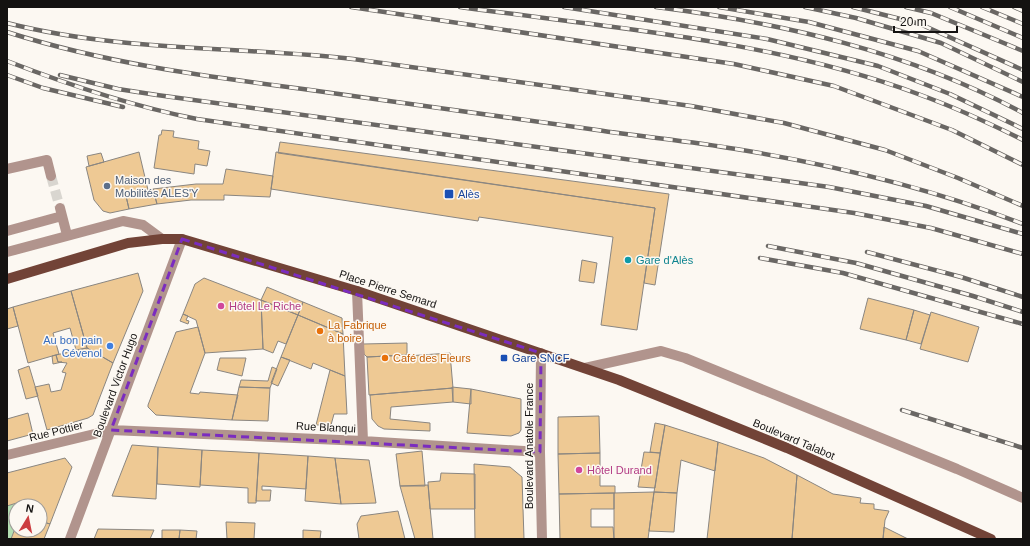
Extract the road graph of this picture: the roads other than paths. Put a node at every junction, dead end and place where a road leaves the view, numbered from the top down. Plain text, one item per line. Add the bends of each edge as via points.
1 (7, 170) edge
2 (51, 176) tunnel mouth
3 (7, 231) edge
4 (67, 235) junction
5 (162, 239) junction
6 (182, 239) junction
7 (7, 252) edge
8 (7, 279) edge
9 (357, 291) junction
10 (541, 353) junction
11 (585, 368) junction
12 (110, 430) junction
13 (363, 441) junction
14 (540, 452) junction
15 (7, 456) edge
16 (1023, 498) edge
17 (70, 539) edge
18 (542, 539) edge
19 (991, 539) edge

1 - 2 street via 47,160
3 - 4 street via 61,212
4 - 5 street via 123,221 143,225
4 - 7 street
5 - 6 main road, Place Pierre Semard
5 - 8 main road, Place Pierre Semard via 128,243
6 - 9 main road, Place Pierre Semard
6 - 12 street, Boulevard Victor Hugo
9 - 10 main road, Place Pierre Semard
9 - 13 street
10 - 11 main road, Place Pierre Semard
10 - 14 street, Boulevard Anatole France
11 - 16 street via 661,350
11 - 19 main road, Boulevard Talabot via 787,448
12 - 13 street, Rue Blanqui
12 - 15 street, Rue Pottier
12 - 17 street, Boulevard Victor Hugo
13 - 14 street, Rue Blanqui
14 - 18 street, Boulevard Anatole France

